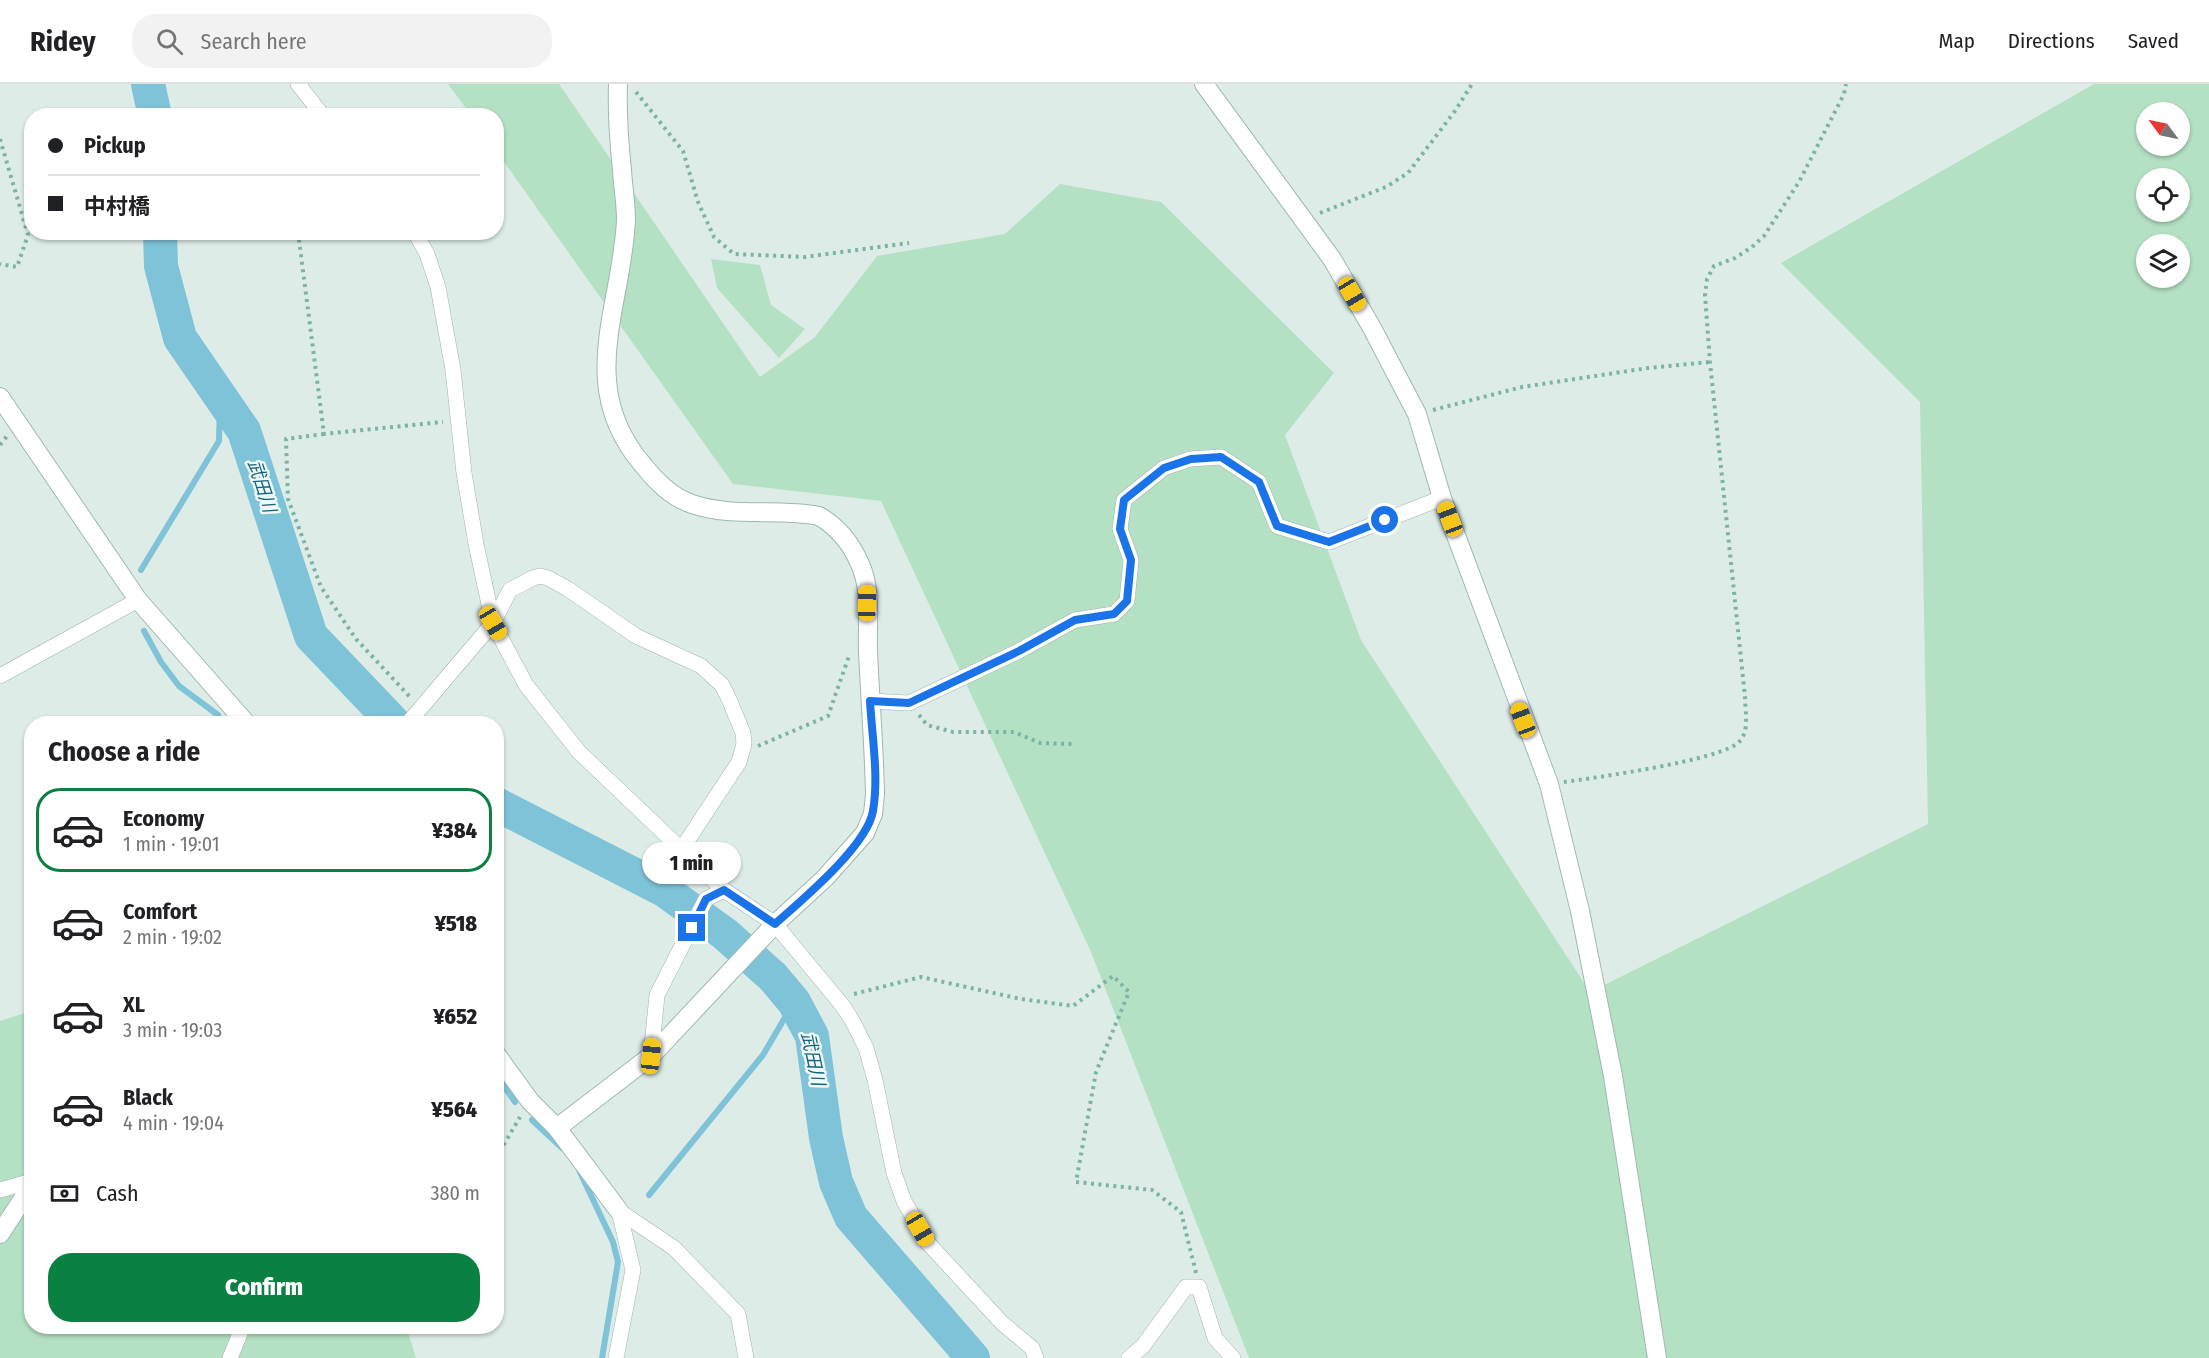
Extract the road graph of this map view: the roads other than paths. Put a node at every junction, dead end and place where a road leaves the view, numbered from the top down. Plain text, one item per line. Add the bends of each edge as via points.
1 (298, 84) edge
2 (618, 84) edge
3 (1204, 84) edge
4 (318, 108) edge
5 (419, 240) edge
6 (0, 397) edge
7 (1442, 498) junction
8 (138, 600) junction
9 (493, 623) junction
10 (0, 676) edge
11 (870, 701) junction
12 (415, 715) edge
13 (240, 716) edge
14 (681, 850) junction
15 (724, 890) junction
16 (769, 930) junction
17 (651, 1056) junction
18 (504, 1065) edge
19 (557, 1128) junction
20 (24, 1185) edge
21 (0, 1190) edge
22 (24, 1196) edge
23 (619, 1211) junction
24 (0, 1234) edge
25 (240, 1334) edge
26 (230, 1358) edge
27 (616, 1358) edge
28 (746, 1358) edge
29 (1036, 1358) edge
30 (1130, 1358) edge
31 (1233, 1358) edge
32 (1657, 1358) edge

1 - 4 street
2 - 11 street via 625,238 606,344 606,382 621,435 656,481 692,504 723,511 819,516 842,533 861,565 867,588
3 - 7 street via 1305,219 1355,298 1417,414
5 - 9 street via 438,287 476,544
6 - 8 street
7 - 11 street via 1329,542 1277,526 1259,482 1221,457 1191,459 1164,468 1124,500 1120,529 1131,560 1127,601 1114,614 1075,620 909,703
7 - 32 street via 1549,784 1580,911 1613,1076
8 - 10 street
8 - 13 street
9 - 12 street
9 - 14 street via 526,685 558,727
9 - 14 street via 510,590 540,576 556,582 636,636 690,660 722,685 743,733 743,749 739,762
11 - 16 street via 875,794 865,833 825,878
14 - 15 street
15 - 16 street
15 - 17 street via 706,899 657,995
16 - 17 street
16 - 29 street via 836,998 852,1020 866,1048 875,1080 894,1173 904,1201 928,1243 1002,1323 1032,1348
17 - 19 street
18 - 19 street via 530,1101
19 - 23 street
20 - 21 street
22 - 24 street
23 - 27 street via 633,1269
23 - 28 street via 674,1248 738,1314
25 - 26 street
30 - 31 street via 1186,1287 1199,1287 1215,1338

